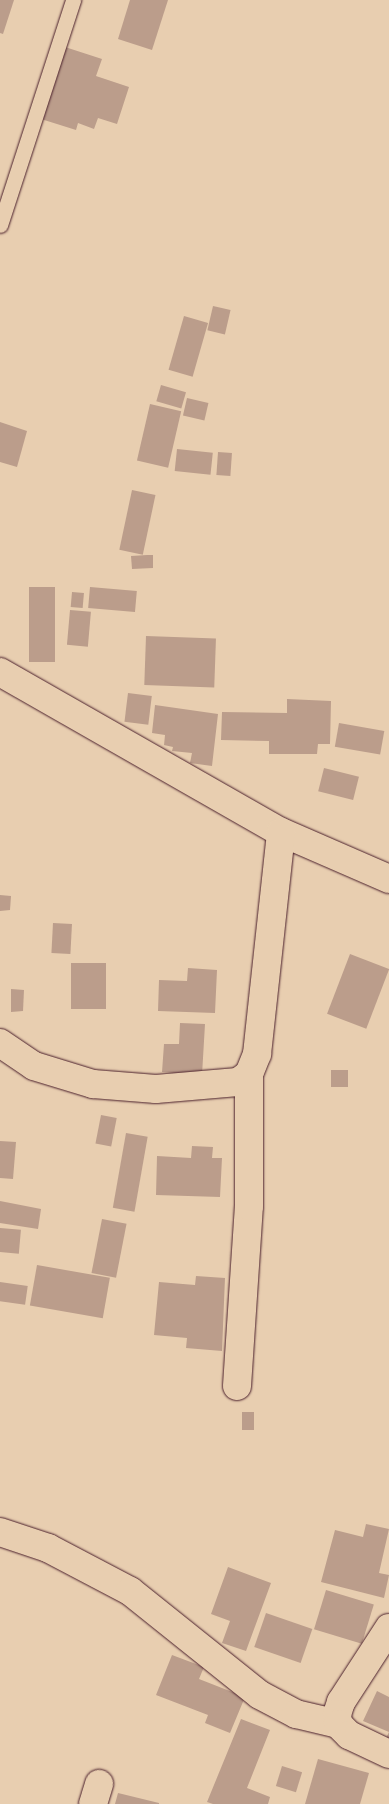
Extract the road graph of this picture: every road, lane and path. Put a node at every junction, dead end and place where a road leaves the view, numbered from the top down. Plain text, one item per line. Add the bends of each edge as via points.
1 (73, 0) edge
2 (0, 225) edge
3 (0, 672) edge
4 (281, 832) junction
5 (389, 879) edge
6 (0, 1044) edge
7 (249, 1074) junction
8 (237, 1386) dead end
9 (0, 1532) edge
10 (389, 1628) edge
11 (338, 1724) junction
12 (389, 1754) edge

1 - 2 lane
3 - 4 street
4 - 5 street
4 - 7 street via 257,1054
6 - 7 street via 34,1066 93,1084 156,1090 211,1087 238,1082
7 - 8 street via 249,1206
9 - 11 street via 48,1548 130,1591 260,1695 296,1714
10 - 11 street via 341,1702
11 - 12 street via 349,1735

